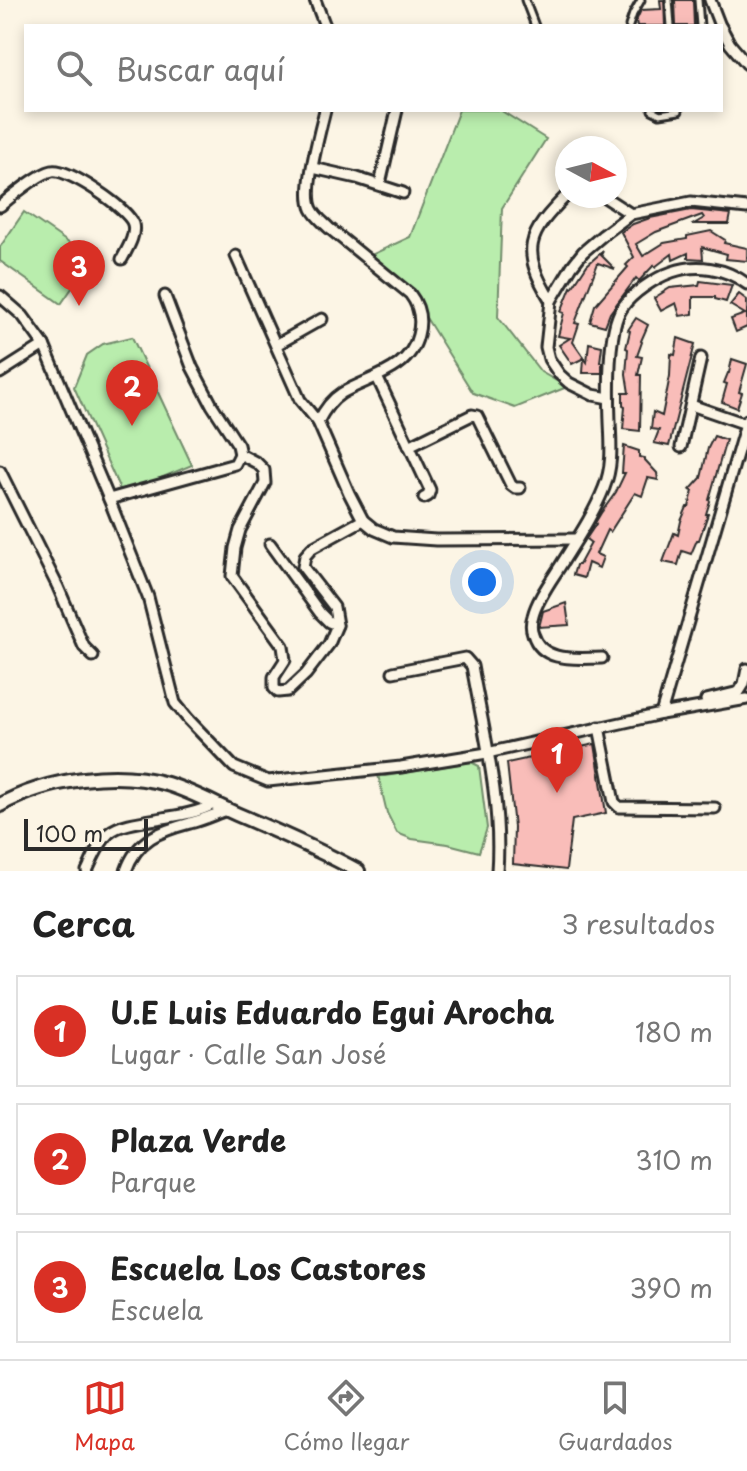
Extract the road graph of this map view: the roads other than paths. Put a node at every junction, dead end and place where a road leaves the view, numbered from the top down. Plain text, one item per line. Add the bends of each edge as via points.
1 (315, 0) edge
2 (525, 0) edge
3 (641, 0) edge
4 (669, 0) edge
5 (698, 0) edge
6 (710, 0) edge
7 (324, 24) edge
8 (534, 24) edge
9 (631, 24) edge
10 (671, 24) edge
11 (700, 24) edge
12 (720, 24) edge
13 (723, 31) edge
14 (747, 64) edge
15 (324, 112) edge
16 (397, 112) edge
17 (313, 168) junction
18 (380, 184) junction
19 (403, 193) dead end
20 (0, 206) edge
21 (555, 207) edge
22 (622, 208) edge
23 (747, 208) edge
24 (631, 214) junction
25 (236, 256) dead end
26 (122, 259) dead end
27 (747, 284) edge
28 (0, 296) edge
29 (165, 296) dead end
30 (551, 301) junction
31 (322, 319) dead end
32 (44, 345) junction
33 (276, 345) junction
34 (701, 358) dead end
35 (0, 373) edge
36 (377, 377) junction
37 (609, 398) junction
38 (691, 405) junction
39 (318, 422) junction
40 (747, 422) edge
41 (409, 446) junction
42 (681, 447) dead end
43 (240, 454) junction
44 (0, 471) edge
45 (520, 488) dead end
46 (424, 498) dead end
47 (109, 499) junction
48 (363, 520) junction
49 (577, 539) junction
50 (270, 544) dead end
51 (337, 625) junction
52 (93, 656) dead end
53 (602, 658) dead end
54 (747, 669) edge
55 (393, 672) dead end
56 (747, 699) edge
57 (661, 714) junction
58 (599, 727) junction
59 (487, 753) junction
60 (213, 804) junction
61 (0, 805) edge
62 (715, 808) dead end
63 (227, 810) junction
64 (87, 871) edge
65 (126, 871) edge
66 (358, 871) edge
67 (497, 871) edge

1 - 7 street
2 - 8 lane
3 - 9 lane
4 - 10 lane
5 - 11 lane
6 - 12 street
13 - 14 street
15 - 17 street
16 - 18 street
17 - 18 street
17 - 36 street via 309,193 317,216 416,303 421,324 417,342 405,360
18 - 19 street
20 - 26 street via 46,173 67,173 130,217 134,232
21 - 30 street via 544,218 531,253
22 - 24 street
23 - 24 street via 691,202
24 - 30 street via 583,252
25 - 33 street
27 - 37 street via 716,270 678,270 630,298 616,323
28 - 32 street
29 - 43 street via 192,367
30 - 37 street via 549,359 569,383
31 - 33 street
32 - 35 street
32 - 47 street
33 - 39 street via 300,400
34 - 38 street
36 - 39 street via 334,399
36 - 41 street
37 - 49 street via 610,473
38 - 40 street
38 - 42 street
39 - 48 street
40 - 57 street
41 - 45 street via 477,416 511,485
41 - 46 street via 430,490
43 - 47 street via 235,464
43 - 51 street via 264,470 265,483 240,530 232,576 283,646 285,660 274,677 278,692 288,691 306,674
44 - 52 street
47 - 59 street via 148,597 175,703 234,767 268,781
48 - 49 street via 393,537
48 - 51 street via 305,556 303,567 334,607
49 - 53 street via 533,613 533,634 551,655
50 - 51 street via 320,613
54 - 57 street via 739,692
55 - 59 street via 465,658 472,666
56 - 57 street
57 - 58 street
58 - 59 street
58 - 62 street via 619,807
59 - 67 street via 497,817
60 - 61 street via 169,785 98,777
60 - 63 street
60 - 64 street via 112,830
63 - 65 street via 166,829 143,843
63 - 66 street

